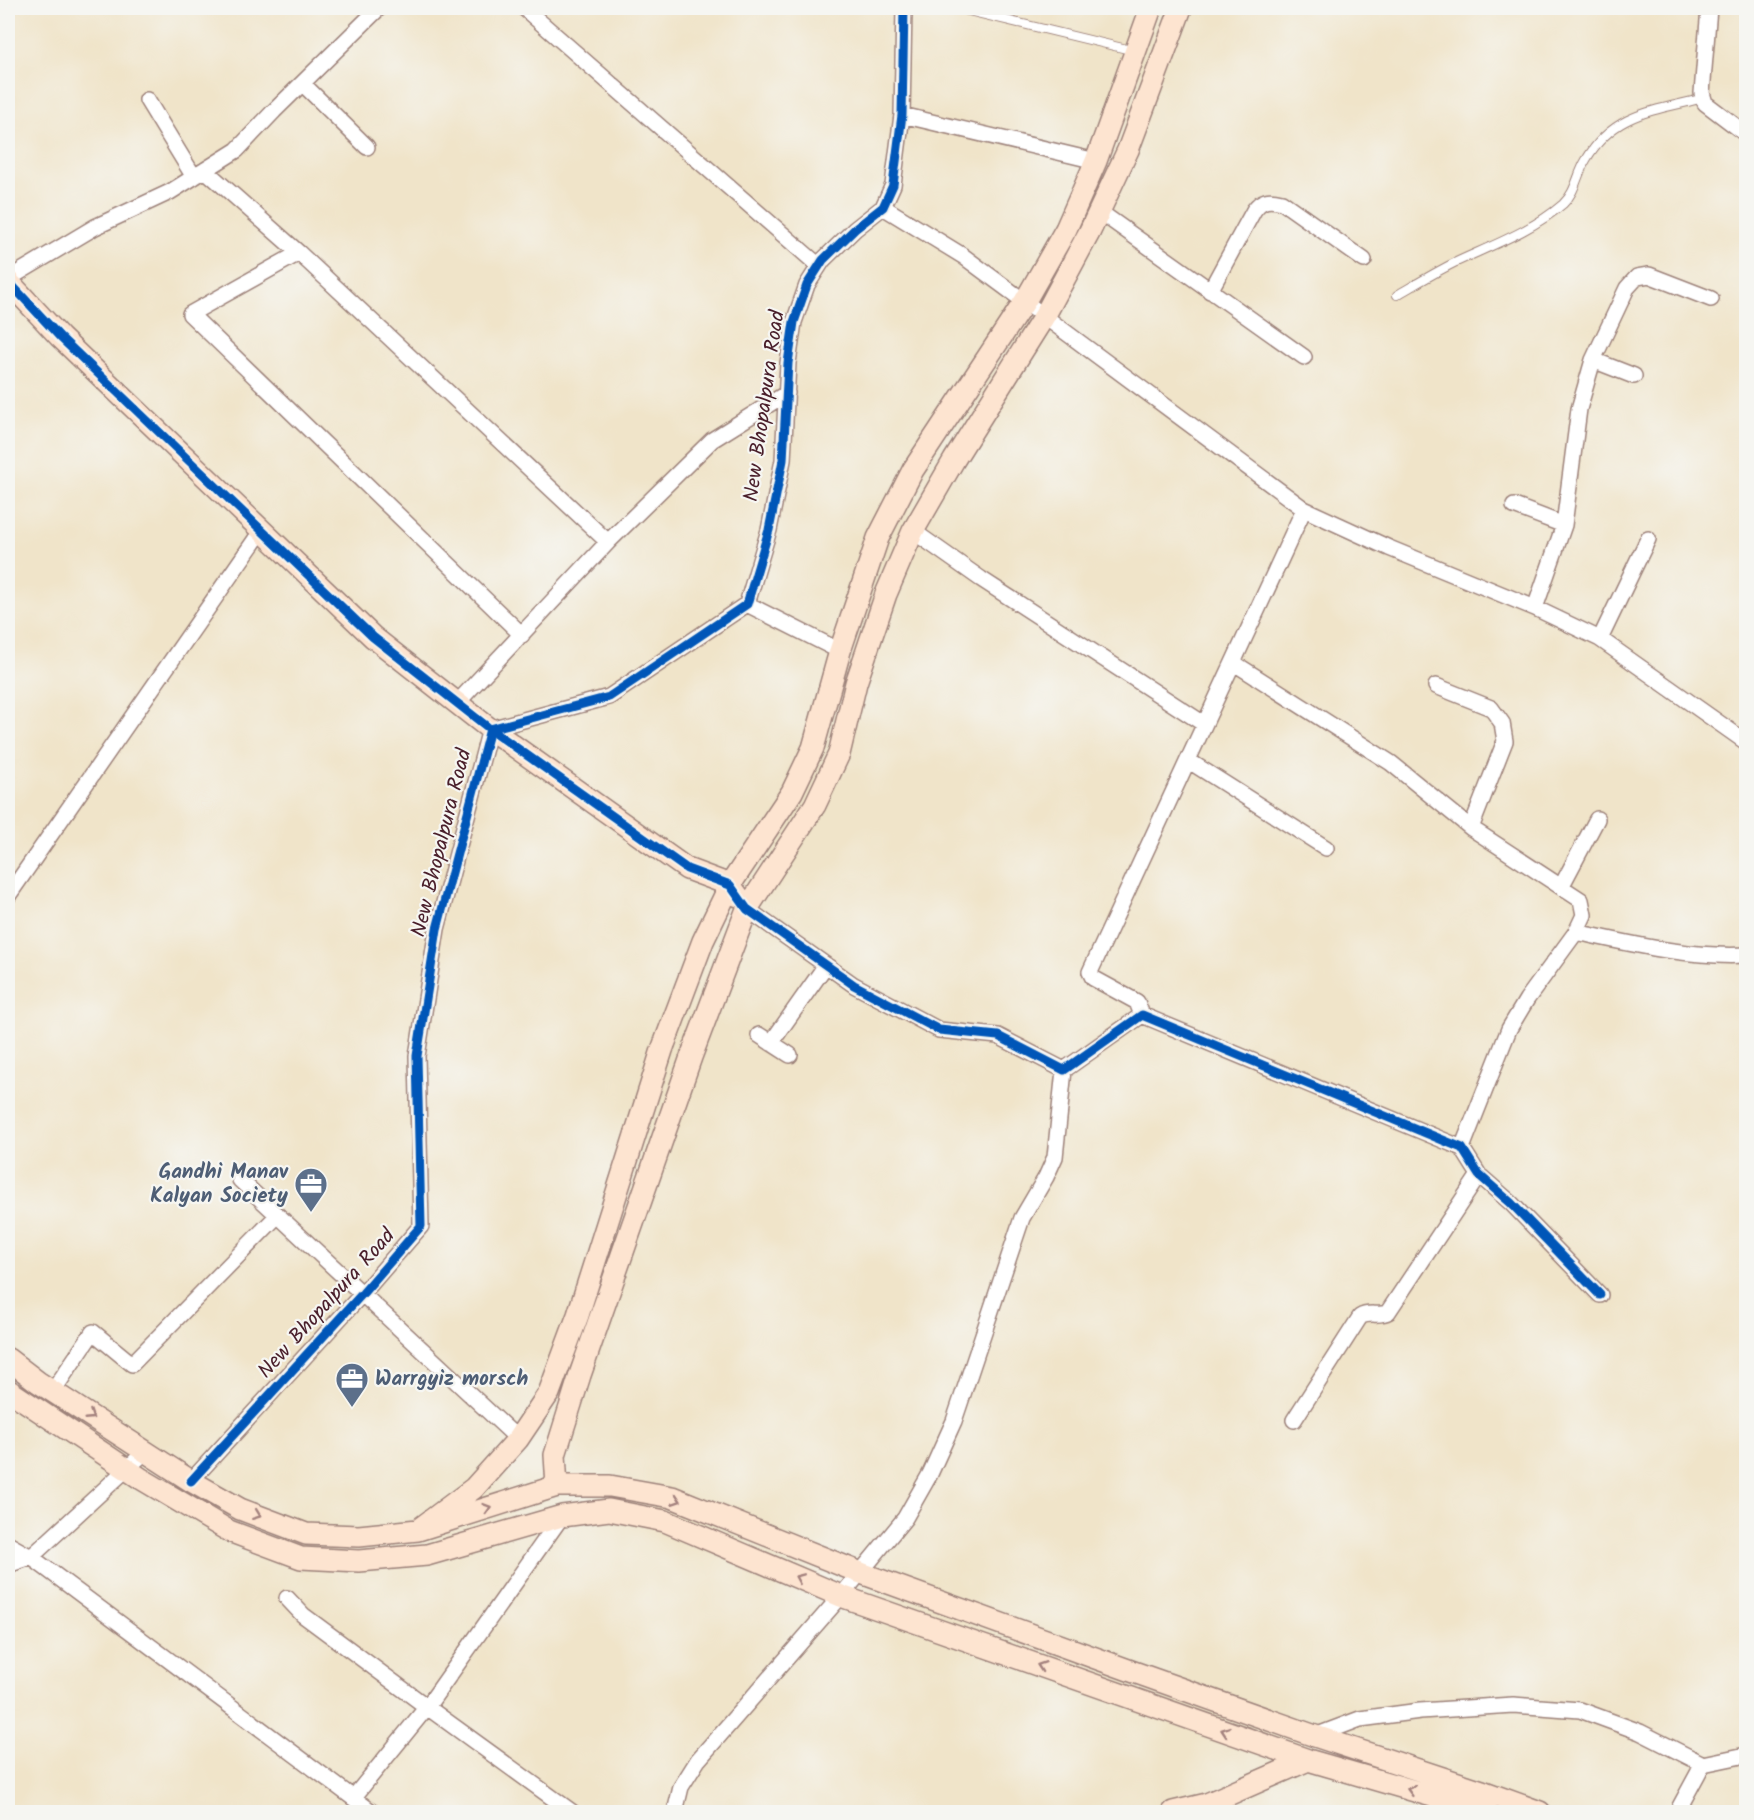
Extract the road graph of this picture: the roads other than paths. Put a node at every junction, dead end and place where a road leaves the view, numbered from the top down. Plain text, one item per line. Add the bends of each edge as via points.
1 (380, 8) edge
2 (524, 8) edge
3 (904, 8) edge
4 (956, 8) edge
5 (1151, 8) edge
6 (1181, 8) edge
7 (1709, 8) edge
8 (1135, 51) junction
9 (303, 84) junction
10 (1704, 98) junction
11 (147, 100) dead end
12 (902, 115) junction
13 (1746, 134) edge
14 (367, 147) dead end
15 (1096, 161) junction
16 (200, 173) junction
17 (883, 207) junction
18 (1100, 212) junction
19 (299, 253) junction
20 (1364, 260) dead end
21 (819, 266) junction
22 (8, 280) edge
23 (1210, 291) junction
24 (1397, 295) dead end
25 (1711, 299) dead end
26 (1025, 301) junction
27 (1045, 315) junction
28 (1304, 357) dead end
29 (1593, 360) junction
30 (1634, 376) dead end
31 (787, 393) junction
32 (1514, 506) dead end
33 (1304, 509) junction
34 (1564, 525) junction
35 (262, 530) junction
36 (913, 531) junction
37 (1647, 539) dead end
38 (608, 542) junction
39 (747, 604) junction
40 (1535, 608) junction
41 (522, 635) junction
42 (1600, 639) junction
43 (840, 651) junction
44 (1234, 663) junction
45 (1436, 686) dead end
46 (457, 703) junction
47 (1204, 724) junction
48 (490, 729) junction
49 (1746, 742) edge
50 (1189, 761) junction
51 (1596, 819) dead end
52 (1472, 828) junction
53 (1326, 848) dead end
54 (730, 885) junction
55 (1561, 887) junction
56 (8, 896) edge
57 (747, 909) junction
58 (1576, 932) junction
59 (1746, 955) edge
60 (826, 965) junction
61 (1142, 1015) junction
62 (790, 1055) dead end
63 (1064, 1070) junction
64 (1462, 1148) junction
65 (1479, 1175) junction
66 (240, 1180) dead end
67 (277, 1216) junction
68 (363, 1293) junction
69 (1600, 1295) dead end
70 (8, 1359) edge
71 (8, 1390) edge
72 (52, 1391) junction
73 (1294, 1420) dead end
74 (518, 1439) junction
75 (145, 1452) junction
76 (126, 1469) junction
77 (191, 1480) junction
78 (557, 1486) junction
79 (562, 1516) junction
80 (418, 1530) junction
81 (8, 1544) edge
82 (31, 1557) junction
83 (8, 1565) edge
84 (861, 1573) junction
85 (841, 1596) junction
86 (287, 1598) dead end
87 (427, 1707) junction
88 (1316, 1736) junction
89 (1746, 1755) edge
90 (1308, 1760) junction
91 (1703, 1764) junction
92 (352, 1798) junction
93 (372, 1812) edge
94 (572, 1812) edge
95 (675, 1812) edge
96 (1173, 1812) edge
97 (1487, 1812) edge
98 (1540, 1812) edge
99 (1677, 1812) edge

1 - 9 street
2 - 21 street
3 - 12 street
4 - 8 lane
5 - 8 street
6 - 18 street via 1128,150
7 - 10 street
8 - 15 street
9 - 14 street
9 - 16 street via 237,150
10 - 13 street via 1705,103
10 - 24 lane via 1629,118 1593,148 1564,203 1531,226
11 - 16 street
12 - 15 street
12 - 17 street via 893,185
15 - 26 street via 1066,229
16 - 19 street
16 - 22 street via 170,192 95,227
17 - 21 street, New Bhopalpura Road
17 - 26 street via 963,256
18 - 23 street
18 - 27 street
19 - 38 street
19 - 41 street via 190,314
20 - 23 street via 1282,201 1260,202
21 - 31 street, New Bhopalpura Road via 807,285 794,322
22 - 35 street via 60,337
23 - 28 street
25 - 29 street via 1649,275 1637,278 1627,288
26 - 27 street
26 - 43 street via 914,470 879,538
27 - 33 street
27 - 36 street
29 - 30 street
29 - 34 street via 1579,409
31 - 38 street via 712,440
31 - 39 street, New Bhopalpura Road via 783,460 769,530
32 - 34 street
33 - 40 street
33 - 44 street
34 - 40 street
35 - 46 street via 373,637
35 - 56 street
36 - 47 street
36 - 57 street via 886,594 856,683 840,754 814,805
37 - 42 street
38 - 41 street
39 - 43 street
39 - 48 street, New Bhopalpura Road via 609,697
40 - 42 street
41 - 46 street
42 - 49 street
43 - 54 street via 813,748 792,792
44 - 47 street
44 - 52 street via 1391,763
45 - 52 street via 1491,708 1502,723 1505,741
46 - 48 street
47 - 50 street
48 - 54 street via 687,869
48 - 68 street, New Bhopalpura Road via 437,930 417,1056 421,1226
50 - 53 street
50 - 61 street via 1090,972 1137,1002
51 - 55 street
52 - 55 street
54 - 57 street
54 - 74 street via 703,941 662,1050 578,1315 549,1393
55 - 58 street via 1581,900 1584,915
57 - 60 street
57 - 78 street via 580,1375 555,1455
58 - 59 street via 1696,955
58 - 64 street via 1509,1029
60 - 62 street via 765,1039
60 - 63 street via 854,985 939,1030 998,1036
61 - 63 street
61 - 64 street
63 - 84 street via 1055,1157 1022,1218 954,1421 905,1518
64 - 65 street
65 - 69 street
65 - 73 street via 1388,1312 1360,1317
66 - 67 street
67 - 68 street
67 - 72 street via 132,1364 93,1332
68 - 74 street
68 - 77 street, New Bhopalpura Road
70 - 72 street
71 - 76 street
72 -> 75 street
74 - 80 street via 474,1488
75 - 76 street
75 - 77 street
76 - 79 street via 229,1531 301,1558 360,1561 428,1555
76 - 82 street
77 -> 80 street via 240,1509 306,1534 359,1536
80 -> 78 street
78 -> 84 street via 610,1486 672,1497
85 -> 79 street via 665,1521 609,1510
79 - 87 street
81 - 82 street
82 - 83 street
82 - 92 street
84 - 85 street
84 - 88 street
90 -> 85 street
85 - 95 street via 698,1760 681,1787
86 - 87 street via 303,1615
87 - 92 street
87 - 94 street
88 - 91 street via 1360,1719 1513,1704 1580,1710 1640,1732
88 - 98 street
89 - 91 street
90 - 96 street via 1207,1804
97 -> 90 street
91 - 99 street
92 - 93 street

